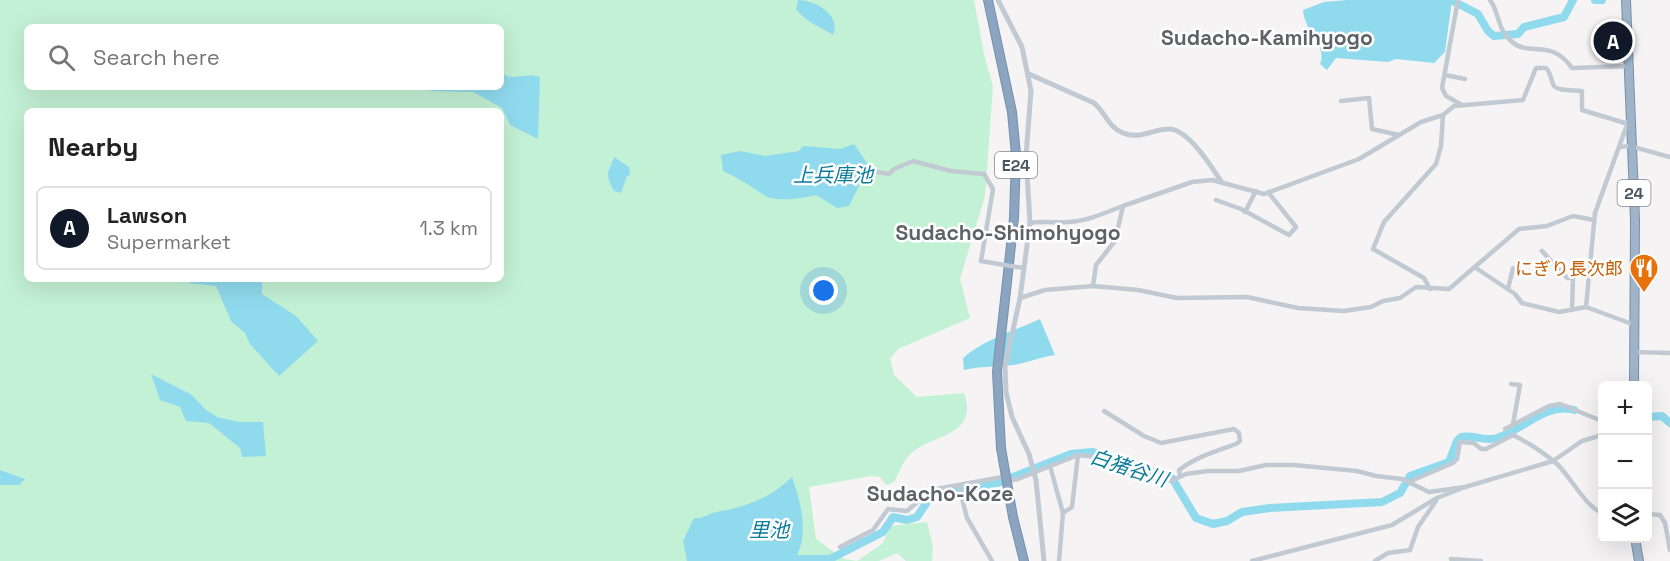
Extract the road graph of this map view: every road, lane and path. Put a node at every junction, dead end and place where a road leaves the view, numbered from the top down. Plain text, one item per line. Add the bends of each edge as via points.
1 (988, 0) edge
2 (998, 0) edge
3 (1458, 0) edge
4 (1492, 0) edge
5 (1626, 0) edge
6 (1630, 66) junction
7 (1029, 74) junction
8 (1445, 75) junction
9 (1465, 79) dead end
10 (1341, 101) dead end
11 (1462, 105) junction
12 (1443, 114) junction
13 (1630, 122) junction
14 (1399, 135) junction
15 (1620, 147) junction
16 (1633, 147) junction
17 (1670, 157) edge
18 (871, 171) dead end
19 (1221, 181) junction
20 (1256, 191) junction
21 (1268, 192) junction
22 (1216, 200) dead end
23 (1123, 206) junction
24 (1245, 212) junction
25 (1594, 220) junction
26 (1030, 223) junction
27 (1542, 251) dead end
28 (1023, 268) junction
29 (1476, 268) junction
30 (1513, 268) dead end
31 (1094, 286) junction
32 (1430, 289) junction
33 (1508, 289) junction
34 (1020, 298) junction
35 (1586, 307) junction
36 (1572, 310) junction
37 (1635, 325) junction
38 (1635, 352) junction
39 (1670, 353) edge
40 (1634, 381) edge
41 (1511, 384) dead end
42 (1104, 411) dead end
43 (1598, 418) edge
44 (1513, 424) junction
45 (1509, 433) junction
46 (1598, 436) edge
47 (1078, 455) junction
48 (1553, 461) junction
49 (1050, 466) junction
50 (1176, 478) junction
51 (1408, 480) junction
52 (959, 486) junction
53 (1465, 487) junction
54 (1437, 498) junction
55 (1598, 509) edge
56 (1063, 513) junction
57 (1652, 514) edge
58 (1636, 543) edge
59 (840, 547) dead end
60 (1670, 550) edge
61 (1451, 559) dead end
62 (992, 561) edge
63 (1024, 561) edge
64 (1044, 561) edge
65 (1059, 561) edge
66 (1252, 561) edge
67 (1375, 561) edge
68 (1481, 561) edge
69 (1639, 561) edge

1 - 63 highway, E24, bridge via 1010,102 1016,155 1014,218 997,372 1001,448
2 - 7 street via 1022,48
3 - 8 street
4 - 6 street via 1497,23 1518,46 1563,55 1572,68
5 - 6 highway, 24
6 - 13 highway, 24
7 - 19 street via 1095,103 1122,133 1145,136 1168,129 1180,132
7 - 26 street via 1031,105 1026,156
8 - 9 street
8 - 11 street via 1442,88 1446,96
10 - 14 street via 1369,98 1372,129
11 - 12 street
11 - 13 street via 1523,100 1536,68 1546,68 1557,89 1582,91 1582,110
12 - 14 street
12 - 32 street via 1436,164 1384,222 1372,249 1424,278
13 - 15 street
13 - 16 highway, 24
14 - 21 street via 1359,159
15 - 16 street
15 - 25 street
16 - 17 street
16 - 37 highway, 24
18 - 28 street, bridge via 889,174 913,161 984,174 993,189 981,261
19 - 20 street
19 - 23 street via 1192,182
20 - 21 street
20 - 24 street
21 - 24 street via 1296,227 1289,234
22 - 24 street
23 - 26 street via 1068,222
23 - 31 street via 1115,241 1096,265
25 - 29 street via 1573,216 1547,226 1519,229
25 - 35 street
26 - 28 street
27 - 36 street via 1567,278 1573,279
28 - 34 street
29 - 32 street via 1449,289
29 - 33 street
30 - 33 street
31 - 32 street via 1177,298 1247,297 1298,308 1344,311 1371,308 1400,298 1416,287
31 - 34 street via 1045,290
33 - 36 street via 1522,303 1544,311
34 - 64 street, bridge via 1007,347 1005,376 1012,417 1036,480
35 - 36 street
35 - 37 street
37 - 38 highway, 24
38 - 39 street
38 - 40 highway, 24
41 - 44 street via 1520,386
42 - 50 street via 1161,442 1234,429 1239,433 1240,441 1236,444 1185,465
43 - 44 street via 1560,404
44 - 45 street via 1505,429
45 - 48 street
45 - 51 street via 1486,449 1460,442 1453,463
46 - 48 street via 1582,441
47 - 49 street
47 - 50 street via 1097,457 1122,472
47 - 56 street via 1072,507
48 - 53 street
48 - 55 street
49 - 52 street via 1011,479
49 - 56 street
50 - 51 street via 1208,471 1294,465
51 - 53 street via 1429,492
52 - 59 street via 931,490 907,511 888,509 873,530
52 - 62 street via 967,519
53 - 54 street
54 - 66 street via 1392,525
54 - 67 street via 1418,527 1410,550 1388,553
56 - 65 street
57 - 60 street via 1664,519
58 - 69 highway
61 - 68 street

